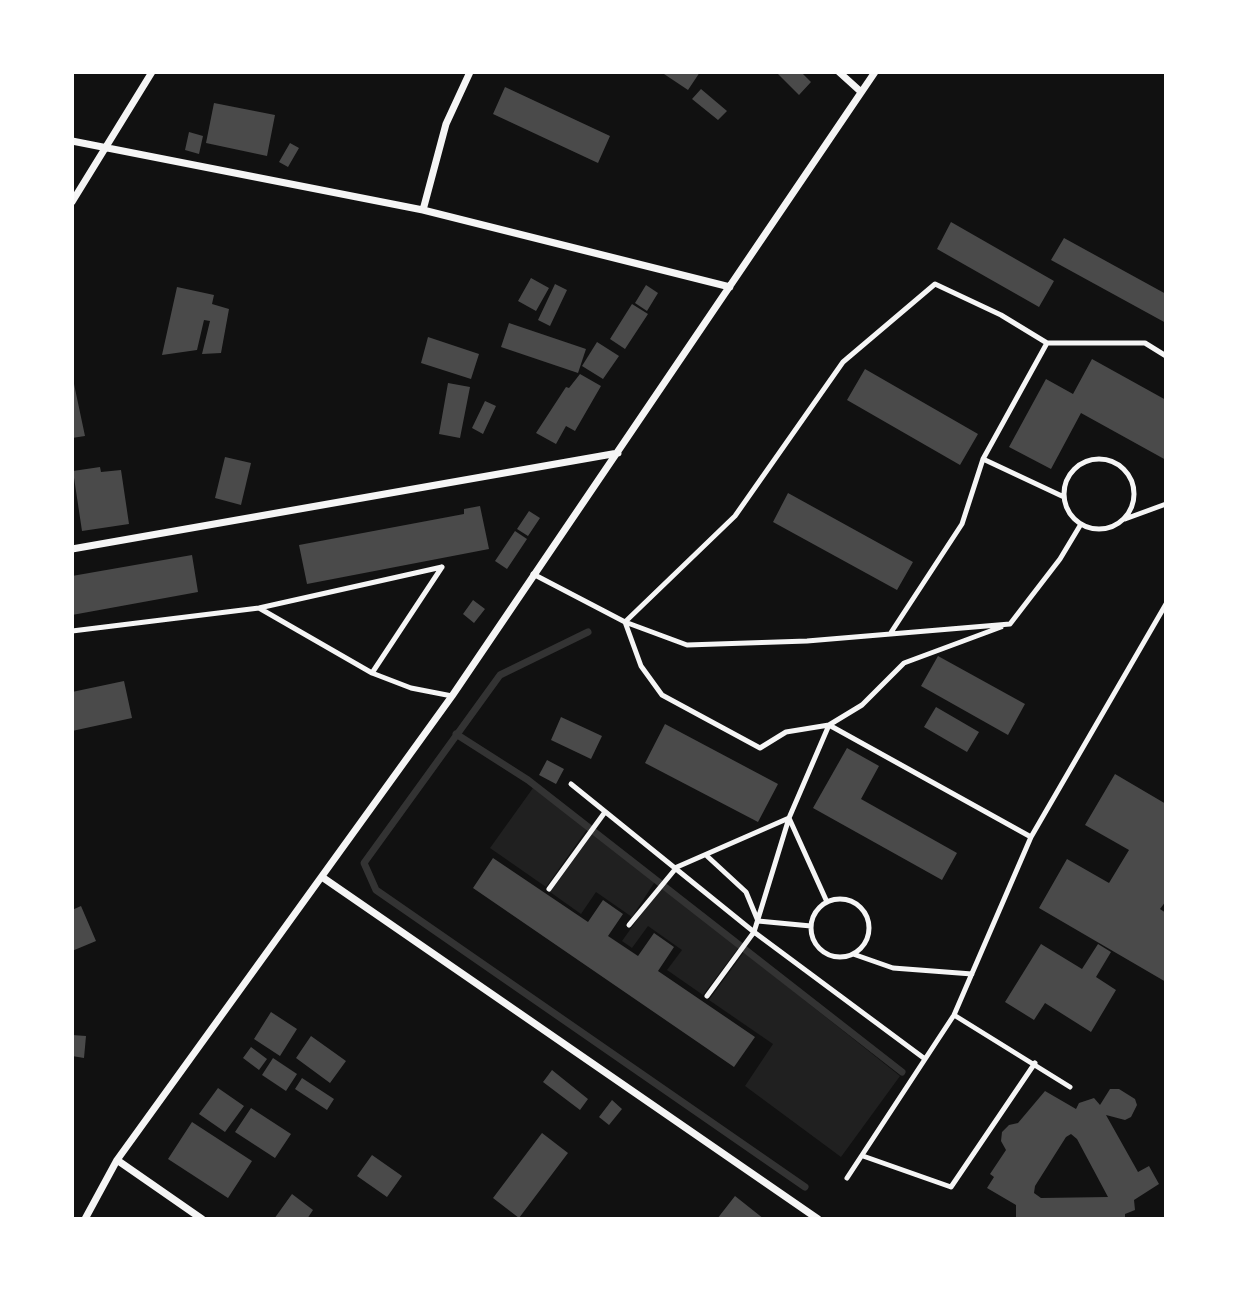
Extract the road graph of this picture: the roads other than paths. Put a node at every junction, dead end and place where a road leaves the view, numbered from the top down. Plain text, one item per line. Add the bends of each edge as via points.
1 (152, 72) edge
2 (470, 72) edge
3 (839, 72) edge
4 (875, 72) edge
5 (860, 91) junction
6 (72, 141) edge
7 (105, 149) junction
8 (72, 202) edge
9 (423, 210) junction
10 (730, 287) junction
11 (1047, 343) junction
12 (1166, 356) edge
13 (618, 453) junction
14 (983, 460) junction
15 (1063, 497) junction
16 (1166, 504) edge
17 (1122, 520) junction
18 (1081, 524) junction
19 (72, 549) edge
20 (533, 574) junction
21 (1166, 604) edge
22 (259, 608) junction
23 (625, 622) junction
24 (1010, 624) junction
25 (72, 631) edge
26 (890, 635) junction
27 (372, 673) junction
28 (452, 696) junction
29 (829, 725) junction
30 (571, 784) dead end
31 (605, 812) junction
32 (789, 818) junction
33 (1031, 837) junction
34 (707, 856) junction
35 (677, 867) junction
36 (323, 877) junction
37 (549, 889) dead end
38 (827, 902) junction
39 (758, 921) junction
40 (629, 925) dead end
41 (811, 926) junction
42 (754, 932) junction
43 (853, 954) junction
44 (972, 974) junction
45 (707, 996) dead end
46 (954, 1015) junction
47 (925, 1059) junction
48 (1035, 1063) junction
49 (1070, 1087) dead end
50 (863, 1156) junction
51 (117, 1160) junction
52 (847, 1178) dead end
53 (85, 1219) edge
54 (202, 1219) edge
55 (818, 1219) edge

1 - 7 street
2 - 9 street via 446,124
3 - 5 street
4 - 5 street
5 - 10 street
6 - 7 street
7 - 8 street
7 - 9 street
9 - 10 street
10 - 13 street
11 - 12 lane via 1145,343
11 - 14 lane
11 - 23 lane via 935,284 843,362 735,516
13 - 19 street
13 - 20 street
14 - 15 lane
14 - 26 lane via 962,524
15 - 17 lane via 1075,468 1106,460 1125,471 1134,491
15 - 18 lane via 1066,508
16 - 17 lane
17 - 18 lane via 1102,529
18 - 24 lane
20 - 23 lane
20 - 28 street
21 - 33 lane
22 - 25 lane
22 - 27 lane
22 - 27 lane via 442,567
23 - 26 lane via 687,645
23 - 29 lane via 641,666 662,695 760,748 786,732
24 - 26 lane
24 - 29 lane via 904,663 862,705
27 - 28 lane via 411,688
28 - 36 street
29 - 32 lane
29 - 33 lane
30 - 31 lane
31 - 35 lane
31 - 37 lane
32 - 34 lane
32 - 38 lane
32 - 39 lane
33 - 44 lane
34 - 35 lane
34 - 39 lane via 746,892
35 - 40 lane
35 - 42 lane
36 - 51 street
36 - 55 street
38 - 41 lane
38 - 43 lane via 847,900 863,911 867,940
39 - 41 lane
39 - 42 lane
41 - 43 lane via 824,953
42 - 45 lane
42 - 47 lane
43 - 44 lane via 893,968
44 - 46 lane
46 - 47 lane
46 - 48 lane
47 - 50 lane
48 - 49 lane
48 - 50 lane via 951,1187
50 - 52 lane
51 - 53 street
51 - 54 street

